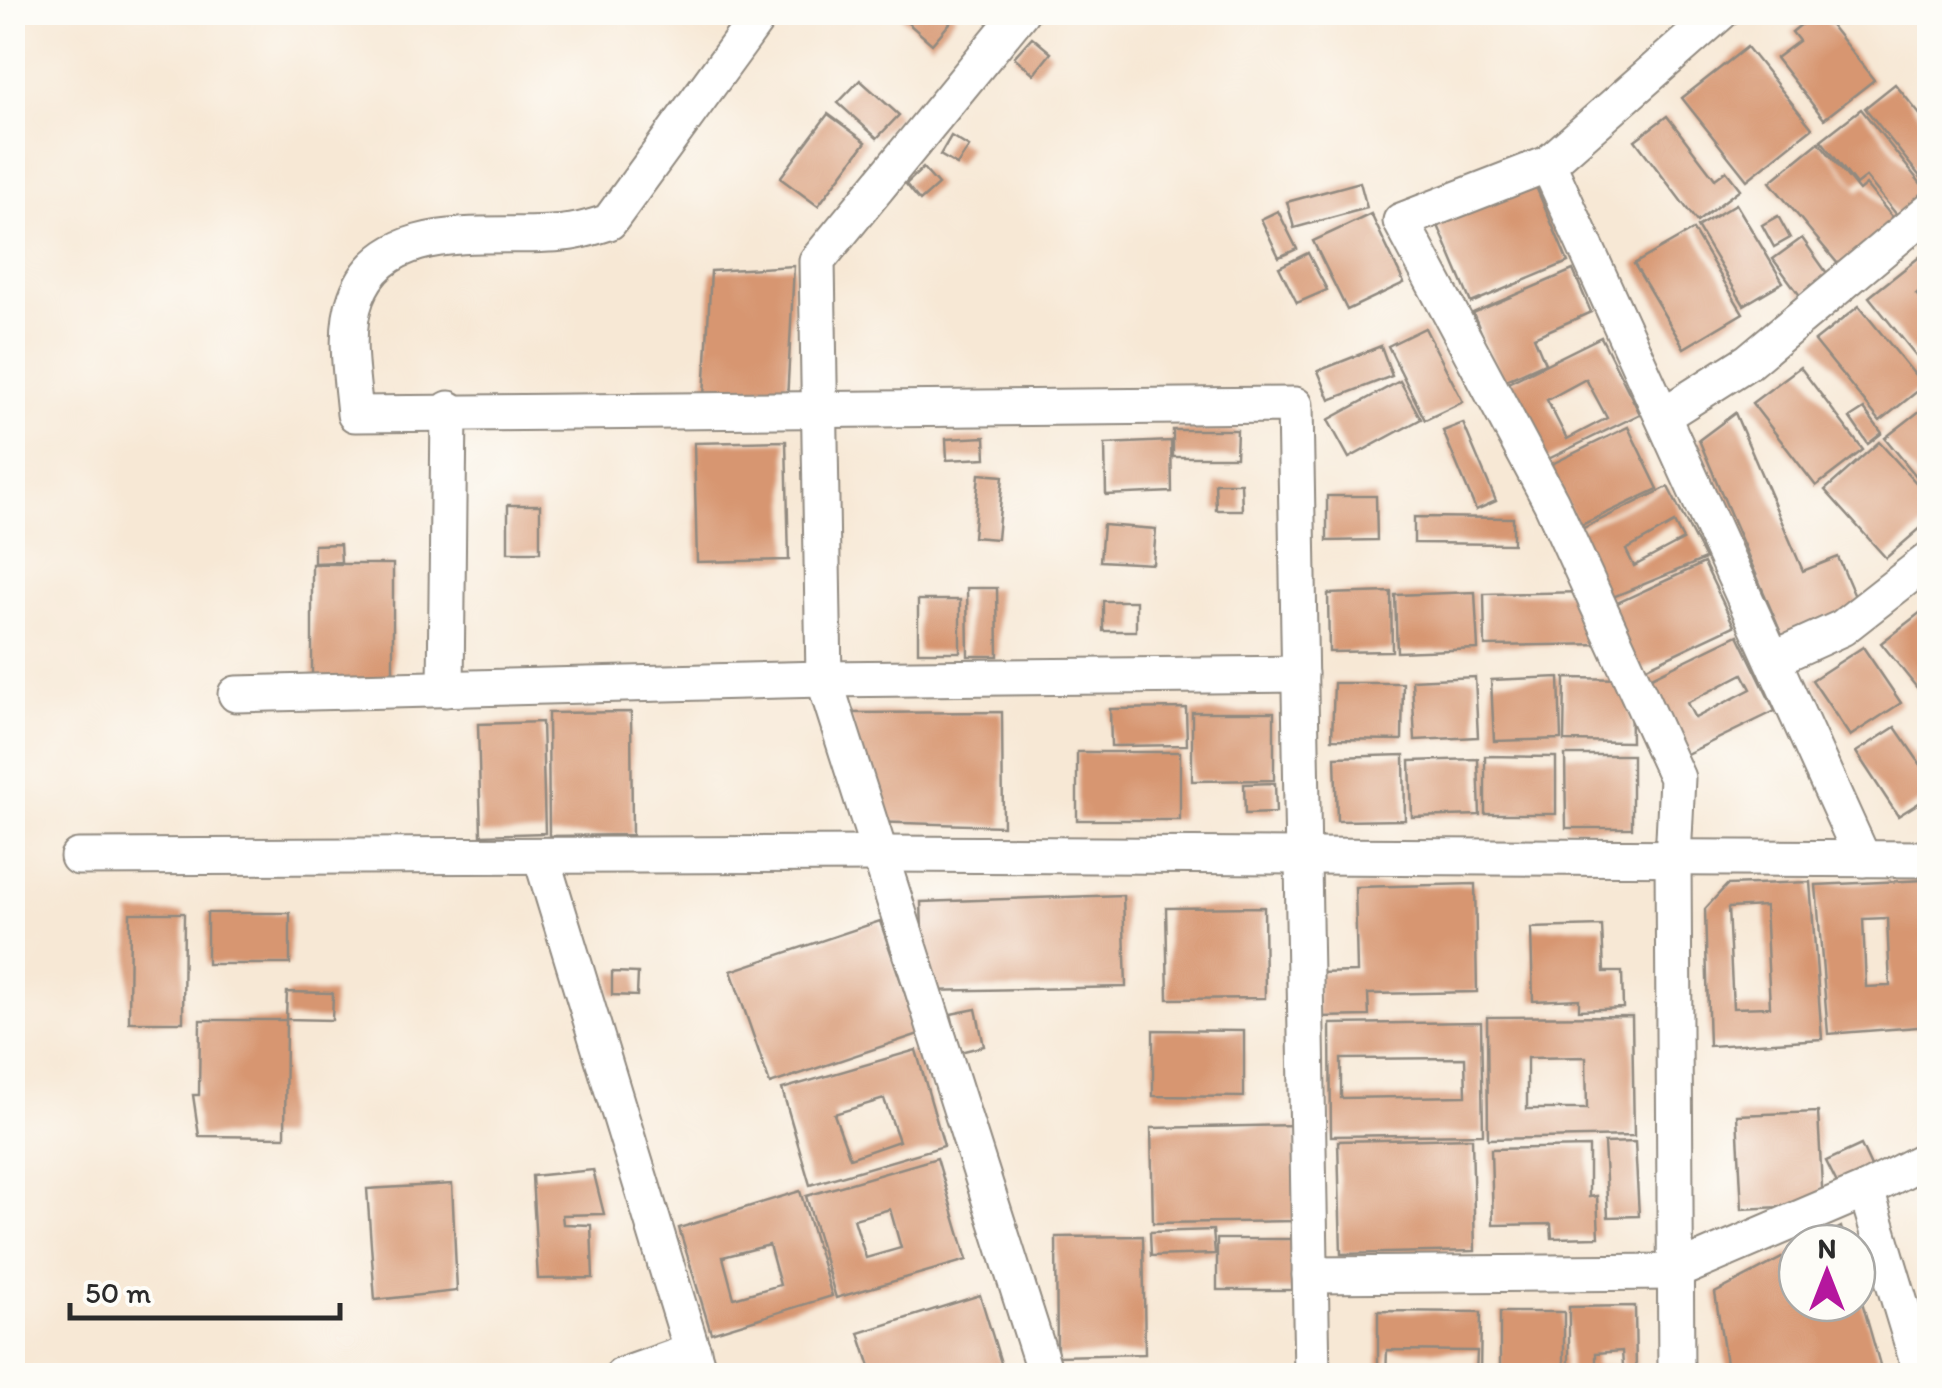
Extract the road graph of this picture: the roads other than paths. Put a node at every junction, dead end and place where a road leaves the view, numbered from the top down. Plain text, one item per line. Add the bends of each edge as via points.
1 (762, 12) edge
2 (1021, 12) edge
3 (1721, 12) edge
4 (1548, 164) junction
5 (1930, 210) edge
6 (820, 408) junction
7 (449, 410) junction
8 (1664, 416) junction
9 (1930, 559) edge
10 (1773, 659) junction
11 (1300, 674) junction
12 (824, 679) junction
13 (446, 689) junction
14 (236, 694) dead end
15 (880, 854) junction
16 (541, 856) junction
17 (78, 857) dead end
18 (1303, 857) junction
19 (1673, 858) junction
20 (1864, 859) junction
21 (1930, 859) edge
22 (1930, 1157) edge
23 (1866, 1190) junction
24 (1674, 1272) junction
25 (1310, 1275) junction
26 (697, 1364) edge
27 (622, 1376) edge
28 (1046, 1376) edge
29 (1312, 1376) edge
30 (1676, 1376) edge
31 (1922, 1376) edge

1 - 7 street via 610,222 570,232 434,239 373,266 355,300 355,414
2 - 6 street via 817,261
3 - 4 street
4 - 8 street
4 - 19 street via 1401,220 1552,502 1678,778
5 - 8 street via 1749,361
6 - 7 street
6 - 11 street via 1295,405
6 - 12 street
7 - 13 street
8 - 10 street
9 - 10 street via 1842,628
10 - 20 street
11 - 12 street
11 - 18 street
12 - 13 street
12 - 15 street
13 - 14 street
15 - 16 street
15 - 18 street
15 - 28 street
16 - 17 street
16 - 26 street
18 - 19 street
18 - 25 street
19 - 20 street
19 - 24 street
20 - 21 street
22 - 23 street
23 - 24 street
23 - 31 street
24 - 25 street
24 - 30 street
25 - 29 street
26 - 27 street

